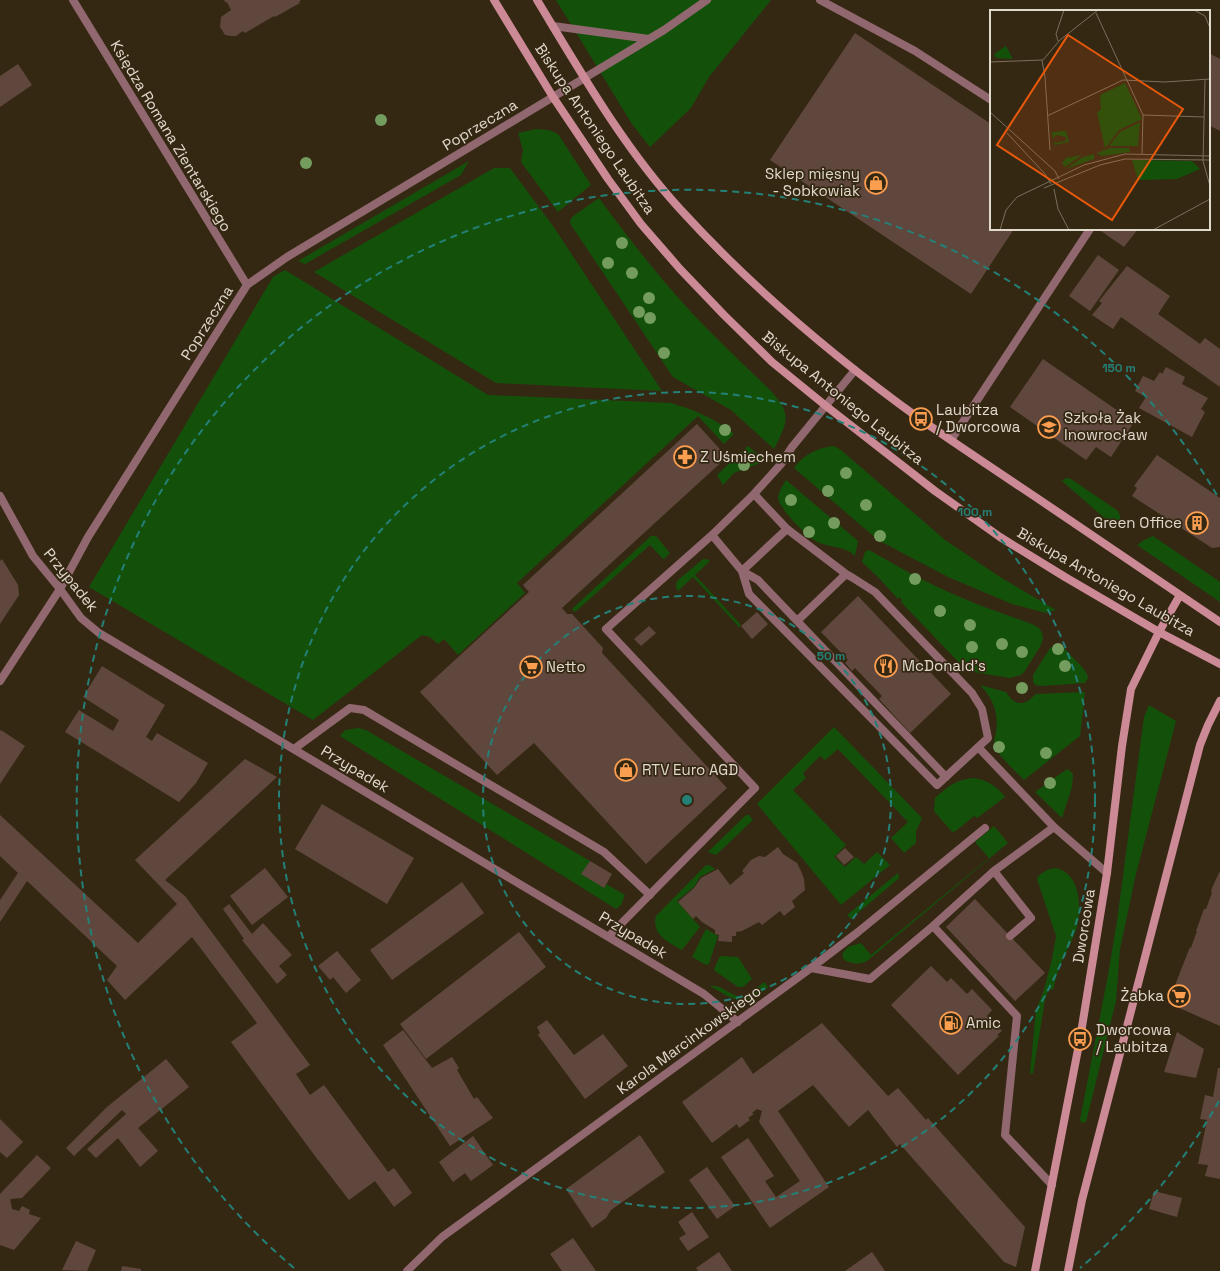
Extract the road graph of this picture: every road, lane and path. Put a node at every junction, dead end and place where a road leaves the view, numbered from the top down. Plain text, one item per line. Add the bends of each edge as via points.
1 (73, 0) edge
2 (494, 0) edge
3 (537, 0) edge
4 (707, 0) edge
5 (820, 0) edge
6 (553, 26) junction
7 (649, 39) junction
8 (586, 79) junction
9 (554, 97) junction
10 (990, 99) edge
11 (1089, 230) edge
12 (247, 285) junction
13 (855, 370) junction
14 (826, 406) junction
15 (951, 440) junction
16 (754, 494) junction
17 (0, 496) edge
18 (787, 529) junction
19 (712, 535) junction
20 (742, 571) junction
21 (846, 574) junction
22 (60, 589) junction
23 (1180, 595) junction
24 (797, 621) junction
25 (1220, 622) edge
26 (1159, 632) junction
27 (1220, 664) edge
28 (0, 681) edge
29 (1220, 701) edge
30 (978, 748) junction
31 (294, 749) junction
32 (946, 777) junction
33 (985, 828) dead end
34 (1054, 828) junction
35 (994, 871) junction
36 (1107, 873) junction
37 (650, 895) junction
38 (933, 926) junction
39 (609, 936) junction
40 (1010, 936) dead end
41 (980, 964) dead end
42 (812, 968) junction
43 (974, 970) junction
44 (738, 1022) junction
45 (1052, 1184) junction
46 (407, 1271) edge
47 (1035, 1271) edge
48 (1068, 1271) edge

1 - 12 street, Księdza Romana Zientarskiego
2 - 9 main road, Biskupa Antoniego Laubitza
3 - 6 main road, Biskupa Antoniego Laubitza
4 - 7 street, Poprzeczna
5 - 10 street via 915,51
6 - 7 street
6 - 8 main road, Biskupa Antoniego Laubitza
7 - 8 street, Poprzeczna
8 - 9 street, Poprzeczna
8 - 13 main road, Biskupa Antoniego Laubitza via 640,159 680,208 786,313
9 - 12 street, Poprzeczna via 287,257
9 - 14 main road, Biskupa Antoniego Laubitza via 608,179 641,224 680,269 772,362
11 - 15 street
12 - 22 street, Poprzeczna via 88,537
13 - 14 street
13 - 15 main road, Biskupa Antoniego Laubitza
14 - 16 street
14 - 26 main road, Biskupa Antoniego Laubitza via 935,491 1000,537
15 - 23 main road, Biskupa Antoniego Laubitza
16 - 18 street
16 - 19 street
17 - 22 street, Przypadek via 33,556
18 - 20 street
18 - 21 street
19 - 20 street
19 - 37 street via 606,629 755,788
20 - 24 street via 758,580
20 - 32 street via 749,594 923,770 937,784
21 - 24 street
21 - 30 street via 874,592 972,693 982,709 988,738
22 - 28 street, Poprzeczna
22 - 31 street, Przypadek via 81,618 99,633
23 - 25 main road, Biskupa Antoniego Laubitza
23 - 26 main road, Dworcowa
24 - 32 street
26 - 27 main road, Biskupa Antoniego Laubitza
26 - 36 main road, Dworcowa via 1130,689
29 - 48 main road via 1200,745 1082,1200
30 - 32 street
30 - 34 street
31 - 37 street via 350,708 364,710 604,852
31 - 39 street, Przypadek
33 - 42 street, Karola Marcinkowskiego
34 - 35 street
34 - 36 street
35 - 38 street
35 - 40 street via 1031,918
36 - 45 main road, Dworcowa via 1080,1039
37 - 39 street
38 - 42 street via 870,979
38 - 43 street
39 - 44 street, Przypadek via 704,994
41 - 43 street
42 - 44 street, Karola Marcinkowskiego
43 - 45 street via 1016,1016 1005,1134
44 - 46 street, Karola Marcinkowskiego via 442,1237
45 - 47 main road, Dworcowa

